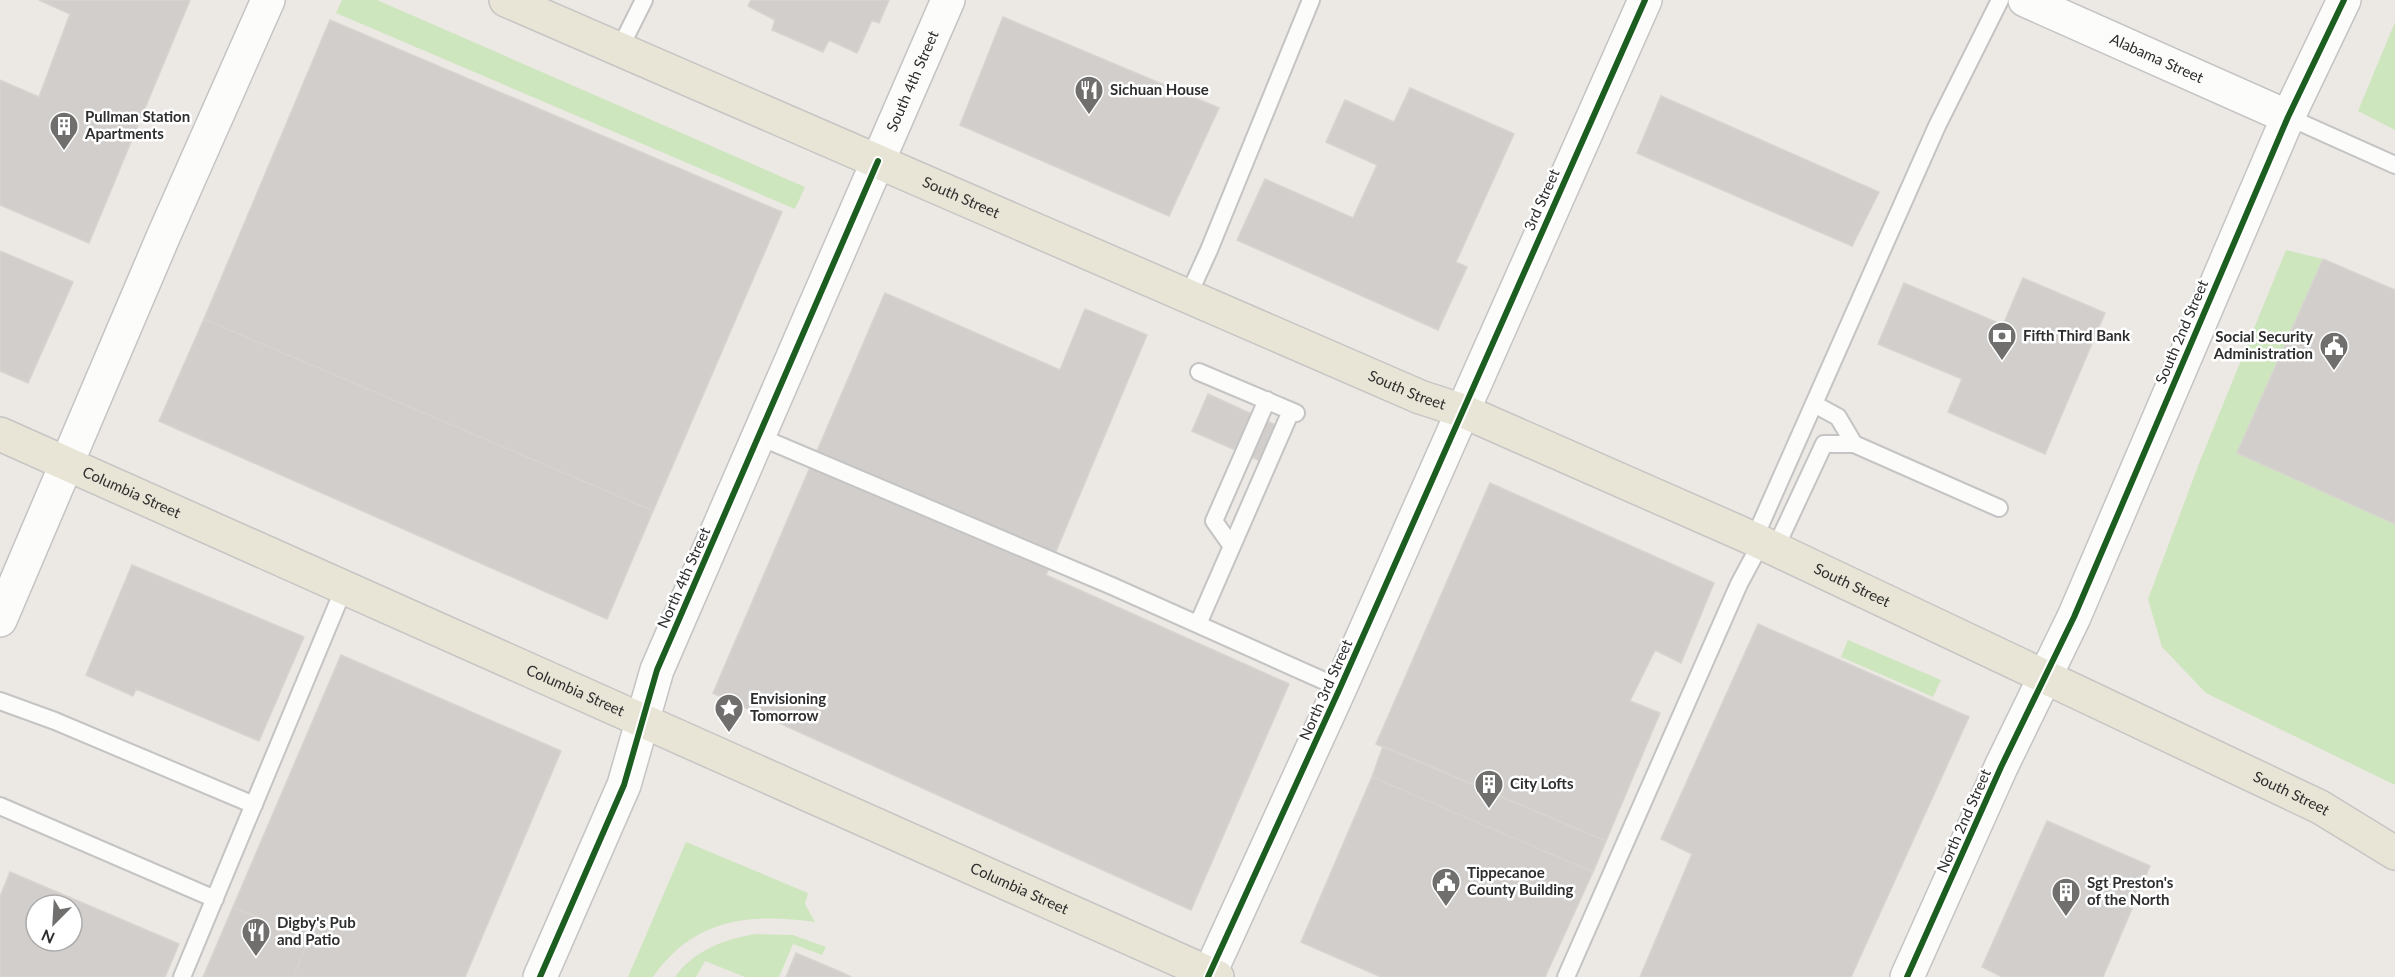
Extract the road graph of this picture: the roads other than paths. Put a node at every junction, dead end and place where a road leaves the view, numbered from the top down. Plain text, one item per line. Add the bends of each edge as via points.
1 (268, 0) edge
2 (506, 0) edge
3 (644, 0) edge
4 (948, 0) edge
5 (1311, 0) edge
6 (1645, 0) edge
7 (2000, 0) edge
8 (2025, 0) edge
9 (2344, 0) edge
10 (2070, 9) edge
11 (619, 50) junction
12 (2288, 117) junction
13 (878, 161) junction
14 (2395, 165) edge
15 (1188, 296) junction
16 (1199, 372) dead end
17 (1267, 400) junction
18 (1814, 404) junction
19 (1463, 411) junction
20 (0, 434) edge
21 (760, 437) junction
22 (1854, 444) junction
23 (67, 464) junction
24 (1999, 508) dead end
25 (1763, 544) junction
26 (1231, 545) junction
27 (344, 588) junction
28 (0, 620) edge
29 (1198, 624) junction
30 (2044, 675) junction
31 (1340, 688) junction
32 (0, 701) edge
33 (644, 722) junction
34 (254, 805) junction
35 (0, 806) edge
36 (2395, 853) edge
37 (215, 898) junction
38 (1211, 976) edge
39 (182, 977) edge
40 (540, 977) edge
41 (1566, 977) edge
42 (1907, 977) edge

1 - 23 street
2 - 11 main road, South Street
3 - 11 lane
4 - 13 street, South 4th Street
5 - 15 lane
6 - 19 street, 3rd Street
7 - 18 lane via 1937,126
8 - 10 street, Alabama Street
9 - 12 street, South 2nd Street
10 - 12 street, Alabama Street
11 - 13 main road, South Street
12 - 14 lane
12 - 30 street, South 2nd Street via 2074,616
13 - 15 main road, South Street
13 - 21 street, North 4th Street
15 - 19 main road, South Street
16 - 17 lane
17 - 26 lane via 1214,521
17 - 26 lane via 1294,412
18 - 22 lane via 1838,417
18 - 25 lane
19 - 25 main road, South Street
19 - 31 street, North 3rd Street
20 - 23 main road, Columbia Street
21 - 29 lane
21 - 33 street, North 4th Street via 657,670
22 - 24 lane
22 - 25 lane via 1824,444
23 - 27 main road, Columbia Street
23 - 28 street
25 - 30 main road, South Street
25 - 41 lane via 1740,584
26 - 29 lane
27 - 33 main road, Columbia Street
27 - 34 lane
29 - 31 lane
30 - 36 main road, South Street via 2320,807
30 - 42 street, North 2nd Street
31 - 38 street, North 3rd Street
32 - 34 lane
33 - 38 main road, Columbia Street
33 - 40 street, North 4th Street via 624,785
34 - 37 lane
35 - 37 lane
37 - 39 lane

